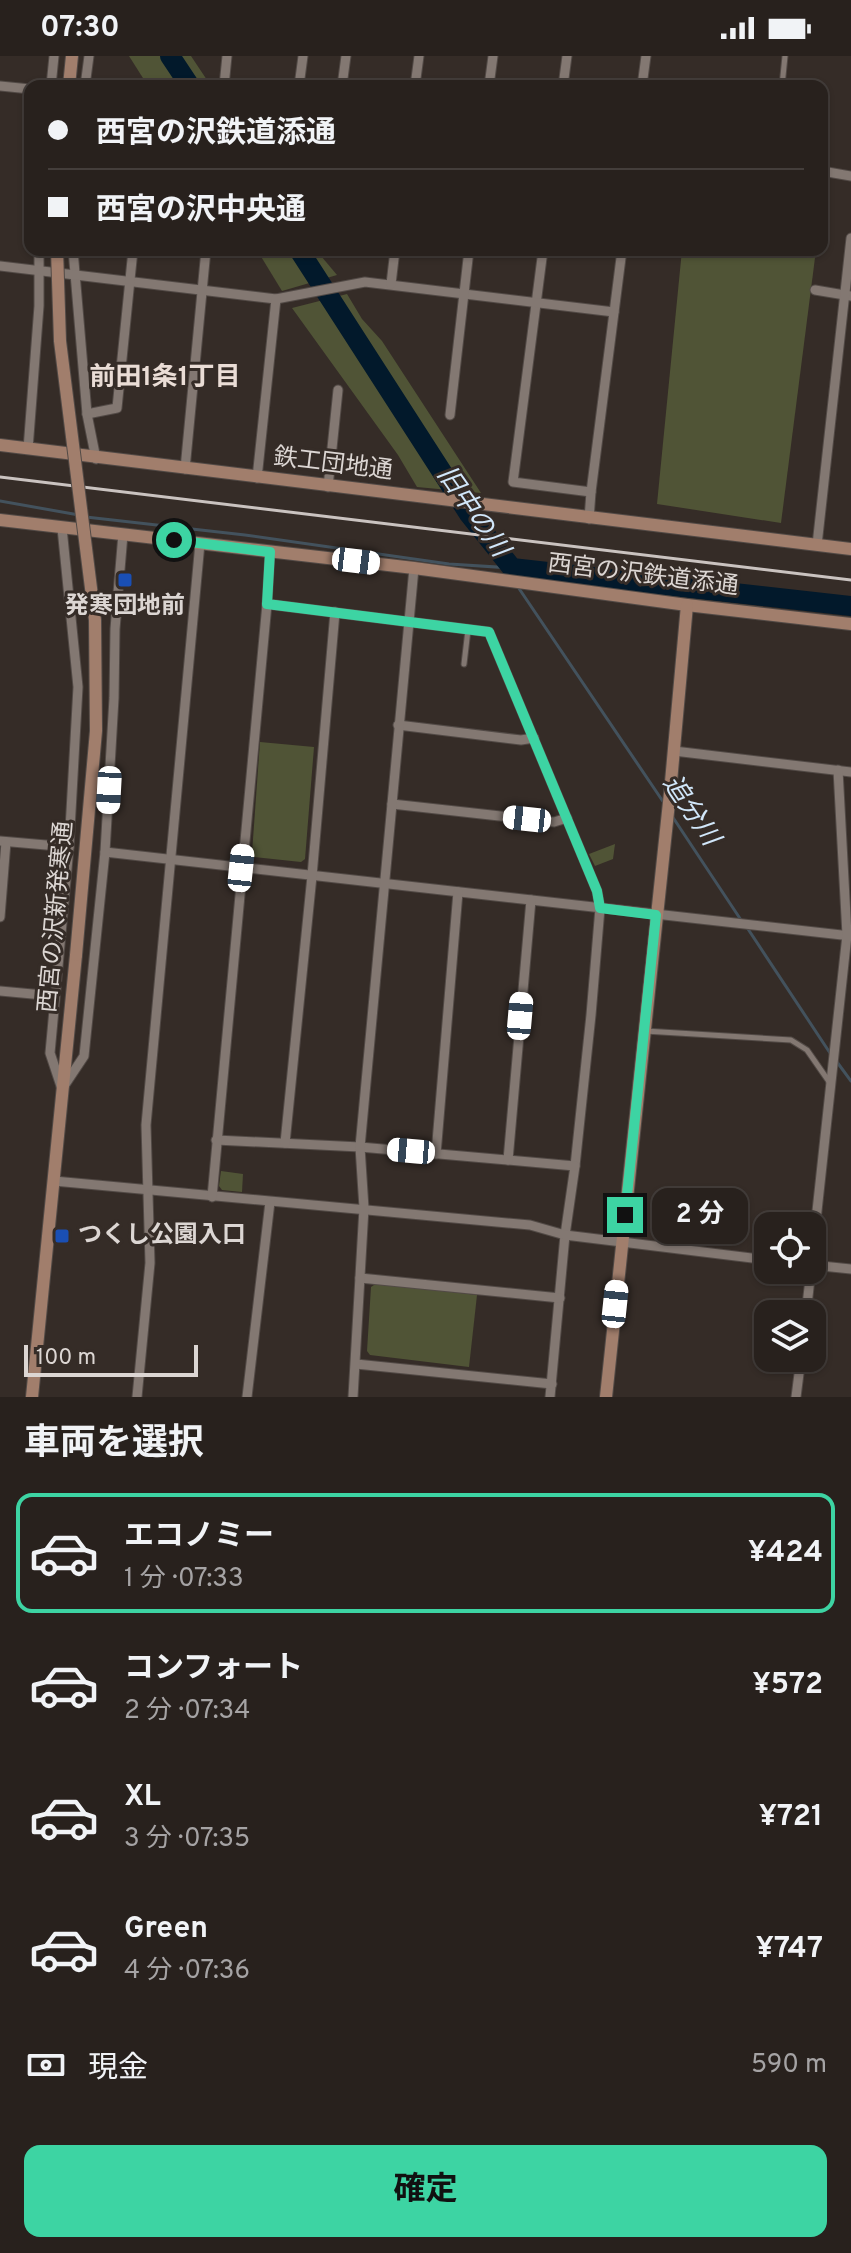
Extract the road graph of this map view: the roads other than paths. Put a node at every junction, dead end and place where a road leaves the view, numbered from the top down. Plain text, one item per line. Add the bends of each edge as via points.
1 (54, 56) edge
2 (72, 56) edge
3 (89, 56) edge
4 (227, 56) edge
5 (303, 56) edge
6 (346, 56) edge
7 (419, 56) edge
8 (493, 56) edge
9 (567, 56) edge
10 (646, 56) edge
11 (785, 56) edge
12 (52, 80) edge
13 (70, 80) edge
14 (86, 80) edge
15 (225, 80) edge
16 (300, 80) edge
17 (343, 80) edge
18 (416, 80) edge
19 (490, 80) edge
20 (564, 80) edge
21 (643, 80) edge
22 (783, 80) edge
23 (0, 86) edge
24 (24, 88) edge
25 (828, 172) edge
26 (851, 176) edge
27 (851, 238) edge
28 (39, 256) edge
29 (57, 256) edge
30 (73, 256) edge
31 (132, 256) edge
32 (205, 256) edge
33 (394, 256) edge
34 (468, 256) edge
35 (542, 256) edge
36 (621, 256) edge
37 (0, 266) edge
38 (39, 270) junction
39 (73, 273) junction
40 (130, 282) junction
41 (391, 284) junction
42 (201, 289) junction
43 (815, 290) dead end
44 (464, 293) junction
45 (847, 296) edge
46 (276, 299) junction
47 (537, 302) junction
48 (614, 312) junction
49 (338, 390) dead end
50 (87, 414) junction
51 (450, 415) dead end
52 (0, 445) edge
53 (28, 449) junction
54 (96, 459) junction
55 (185, 469) junction
56 (257, 478) junction
57 (328, 487) junction
58 (591, 492) junction
59 (589, 519) junction
60 (0, 520) edge
61 (62, 528) junction
62 (123, 534) junction
63 (200, 543) junction
64 (817, 545) junction
65 (851, 549) edge
66 (270, 552) junction
67 (414, 568) junction
68 (267, 604) junction
69 (687, 605) junction
70 (335, 612) junction
71 (408, 622) junction
72 (851, 624) edge
73 (468, 629) junction
74 (464, 664) dead end
75 (398, 725) junction
76 (534, 738) junction
77 (674, 751) junction
78 (838, 770) junction
79 (851, 772) edge
80 (392, 804) junction
81 (567, 818) junction
82 (3, 841) edge
83 (69, 847) junction
84 (105, 852) junction
85 (169, 859) junction
86 (241, 868) junction
87 (312, 876) junction
88 (384, 884) junction
89 (458, 892) junction
90 (531, 900) junction
91 (600, 908) junction
92 (656, 915) junction
93 (0, 917) edge
94 (849, 936) edge
95 (0, 991) edge
96 (54, 996) junction
97 (644, 1031) junction
98 (831, 1079) junction
99 (62, 1089) junction
100 (216, 1140) junction
101 (285, 1143) junction
102 (360, 1147) junction
103 (436, 1154) junction
104 (508, 1160) junction
105 (575, 1166) junction
106 (54, 1181) junction
107 (148, 1190) junction
108 (212, 1197) junction
109 (270, 1202) junction
110 (364, 1208) junction
111 (817, 1212) edge
112 (565, 1235) junction
113 (622, 1242) junction
114 (754, 1258) edge
115 (826, 1268) edge
116 (851, 1269) edge
117 (360, 1278) junction
118 (560, 1298) junction
119 (356, 1364) junction
120 (799, 1372) edge
121 (552, 1384) junction
122 (32, 1397) edge
123 (137, 1397) edge
124 (247, 1397) edge
125 (353, 1397) edge
126 (550, 1397) edge
127 (606, 1397) edge
128 (796, 1397) edge

1 - 12 street
2 - 13 street
3 - 14 street
4 - 15 street
5 - 16 street
6 - 17 street
7 - 18 street
8 - 19 street
9 - 20 street
10 - 21 street
11 - 22 lane
23 - 24 street
25 - 26 street
27 - 45 street
28 - 38 street
29 - 99 street, 西宮の沢新発寒通, bridge via 60,341 95,620 96,731
30 - 39 street
31 - 40 street
32 - 42 street
33 - 41 street
34 - 44 street
35 - 47 street
36 - 48 street
37 - 38 street
38 - 39 street
38 - 53 street
39 - 40 street
39 - 50 street
40 - 42 street
40 - 50 street via 117,408
41 - 44 street
41 - 46 street via 357,282
42 - 46 street
42 - 55 street
43 - 45 street
44 - 47 street
44 - 51 street
45 - 64 street
46 - 56 street
47 - 48 street
47 - 58 street via 513,482
48 - 58 street
49 - 57 street
50 - 54 street
52 - 53 street, 鉄工団地通
53 - 54 street, 鉄工団地通
54 - 55 street, 鉄工団地通
55 - 56 street, 鉄工団地通
56 - 57 street, 鉄工団地通
57 - 59 street, 鉄工団地通
58 - 59 street
59 - 64 street, 鉄工団地通
60 - 61 street, 西宮の沢鉄道添通
61 - 62 street, 西宮の沢鉄道添通
61 - 83 street via 78,687
62 - 63 street, 西宮の沢鉄道添通
62 - 84 street
63 - 66 street, 西宮の沢鉄道添通
63 - 85 street
64 - 65 street, 鉄工団地通
66 - 67 street, 西宮の沢鉄道添通
66 - 68 street
67 - 69 street, 西宮の沢鉄道添通
67 - 71 street
68 - 70 street
68 - 86 street
69 - 72 street, 西宮の沢鉄道添通
69 - 77 street
70 - 71 street
70 - 87 street
71 - 73 street
71 - 75 street
73 - 74 lane
73 - 76 street via 489,632
75 - 76 street
75 - 80 street
76 - 81 street
77 - 78 street
77 - 92 street
78 - 79 street
78 - 94 street
80 - 81 street via 554,822
80 - 88 street
81 - 91 street
82 - 83 street
82 - 93 street
83 - 96 street
84 - 85 street
84 - 99 street via 84,1056
85 - 86 street
85 - 107 street via 146,1125
86 - 87 street
86 - 100 street
87 - 88 street
87 - 101 street
88 - 89 street
88 - 102 street
89 - 90 street
89 - 103 street
90 - 91 street
90 - 104 street
91 - 92 street
91 - 105 street
92 - 94 street
92 - 97 street
94 - 98 street
95 - 96 street
96 - 99 street via 50,1053
97 - 98 lane via 791,1040 807,1050
97 - 113 street
98 - 111 street
99 - 106 street, 西宮の沢新発寒通
100 - 101 street
100 - 108 street
101 - 102 street
102 - 103 street
102 - 110 street
103 - 104 street
104 - 105 street
105 - 112 street
106 - 107 street
106 - 122 street, 西宮の沢新発寒通
107 - 108 street
107 - 123 street via 150,1263
108 - 109 street
109 - 110 street
109 - 124 street
110 - 112 street via 530,1225
110 - 117 street
112 - 113 street
112 - 118 street
113 - 114 street
113 - 127 street
115 - 116 street
117 - 118 street
117 - 119 street
118 - 121 street
119 - 121 street
119 - 125 street
120 - 128 street
121 - 126 street

